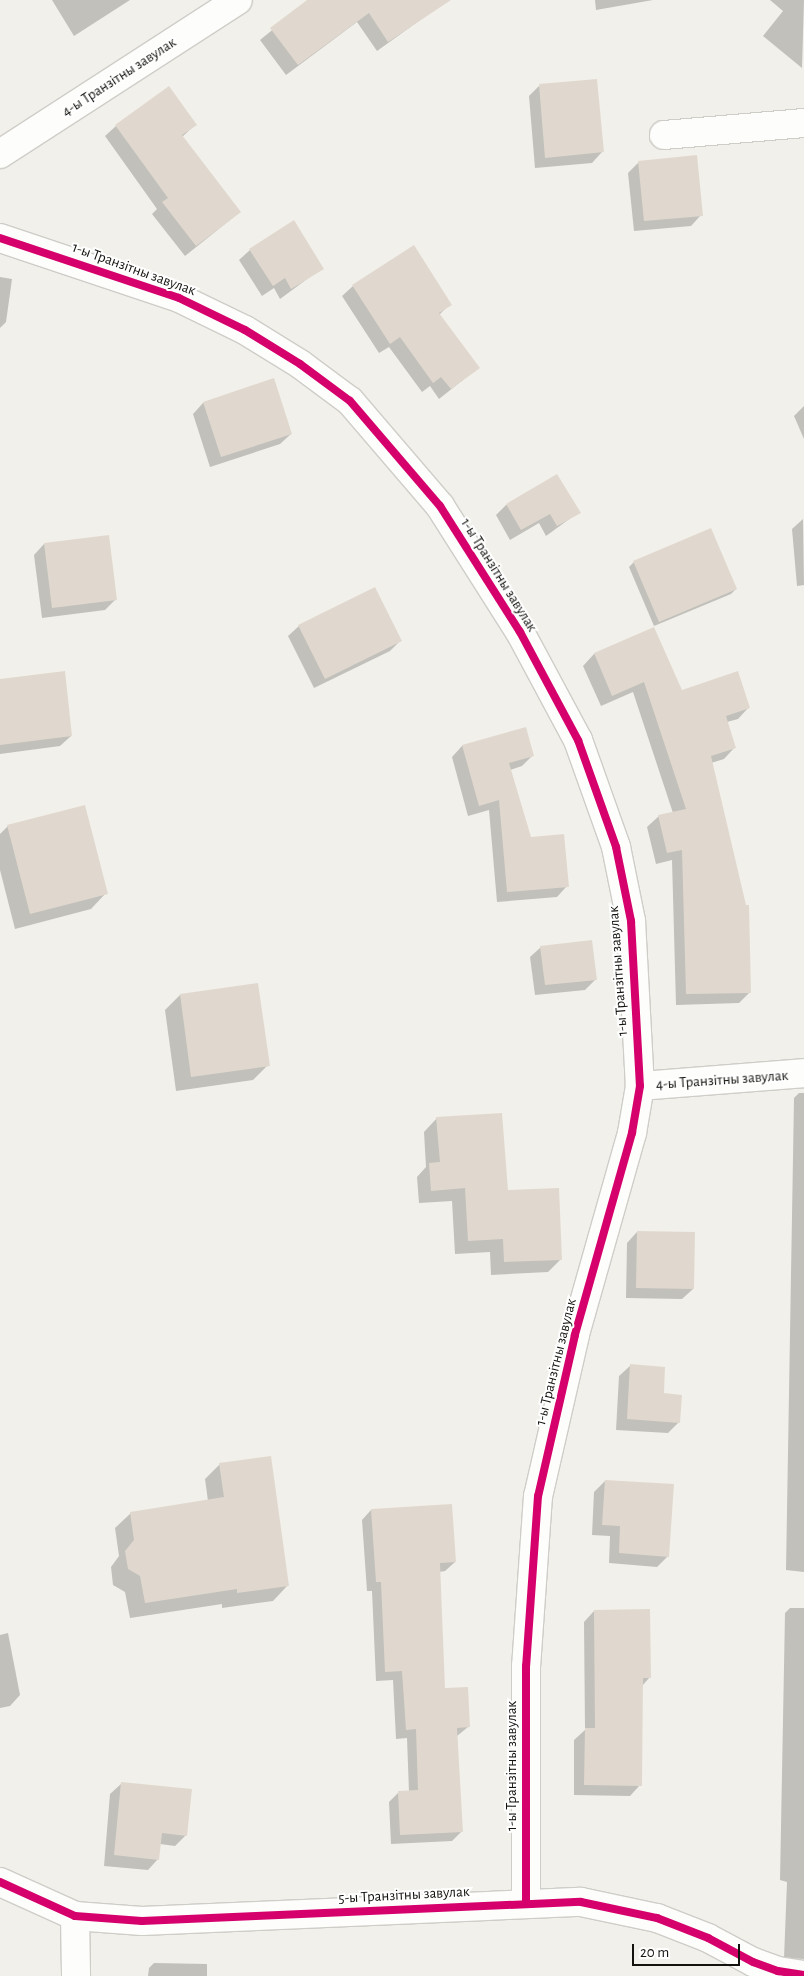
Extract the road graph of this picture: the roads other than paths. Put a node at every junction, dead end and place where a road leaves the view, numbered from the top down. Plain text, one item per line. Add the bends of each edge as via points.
1 (238, 0) edge
2 (804, 123) edge
3 (664, 135) dead end
4 (0, 154) edge
5 (0, 238) edge
6 (804, 1073) edge
7 (640, 1086) junction
8 (0, 1882) edge
9 (526, 1903) junction
10 (74, 1916) junction
11 (751, 1969) edge
12 (804, 1975) edge
13 (76, 1976) edge

1 - 4 street, 4-ы Транзітны завулак
2 - 3 street
5 - 7 street, 1-ы Транзітны завулак via 179,298 285,355 350,401 440,506 520,632 578,740 616,847 631,921
6 - 7 street, 4-ы Транзітны завулак
7 - 9 street, 1-ы Транзітны завулак via 632,1134 575,1335 538,1496 526,1666
8 - 10 street, 5-ы Транзітны завулак
9 - 10 street, 5-ы Транзітны завулак via 142,1921
9 - 11 street, 5-ы Транзітны завулак via 581,1902 624,1909 708,1938
10 - 13 street
11 - 12 street, 5-ы Транзітны завулак

